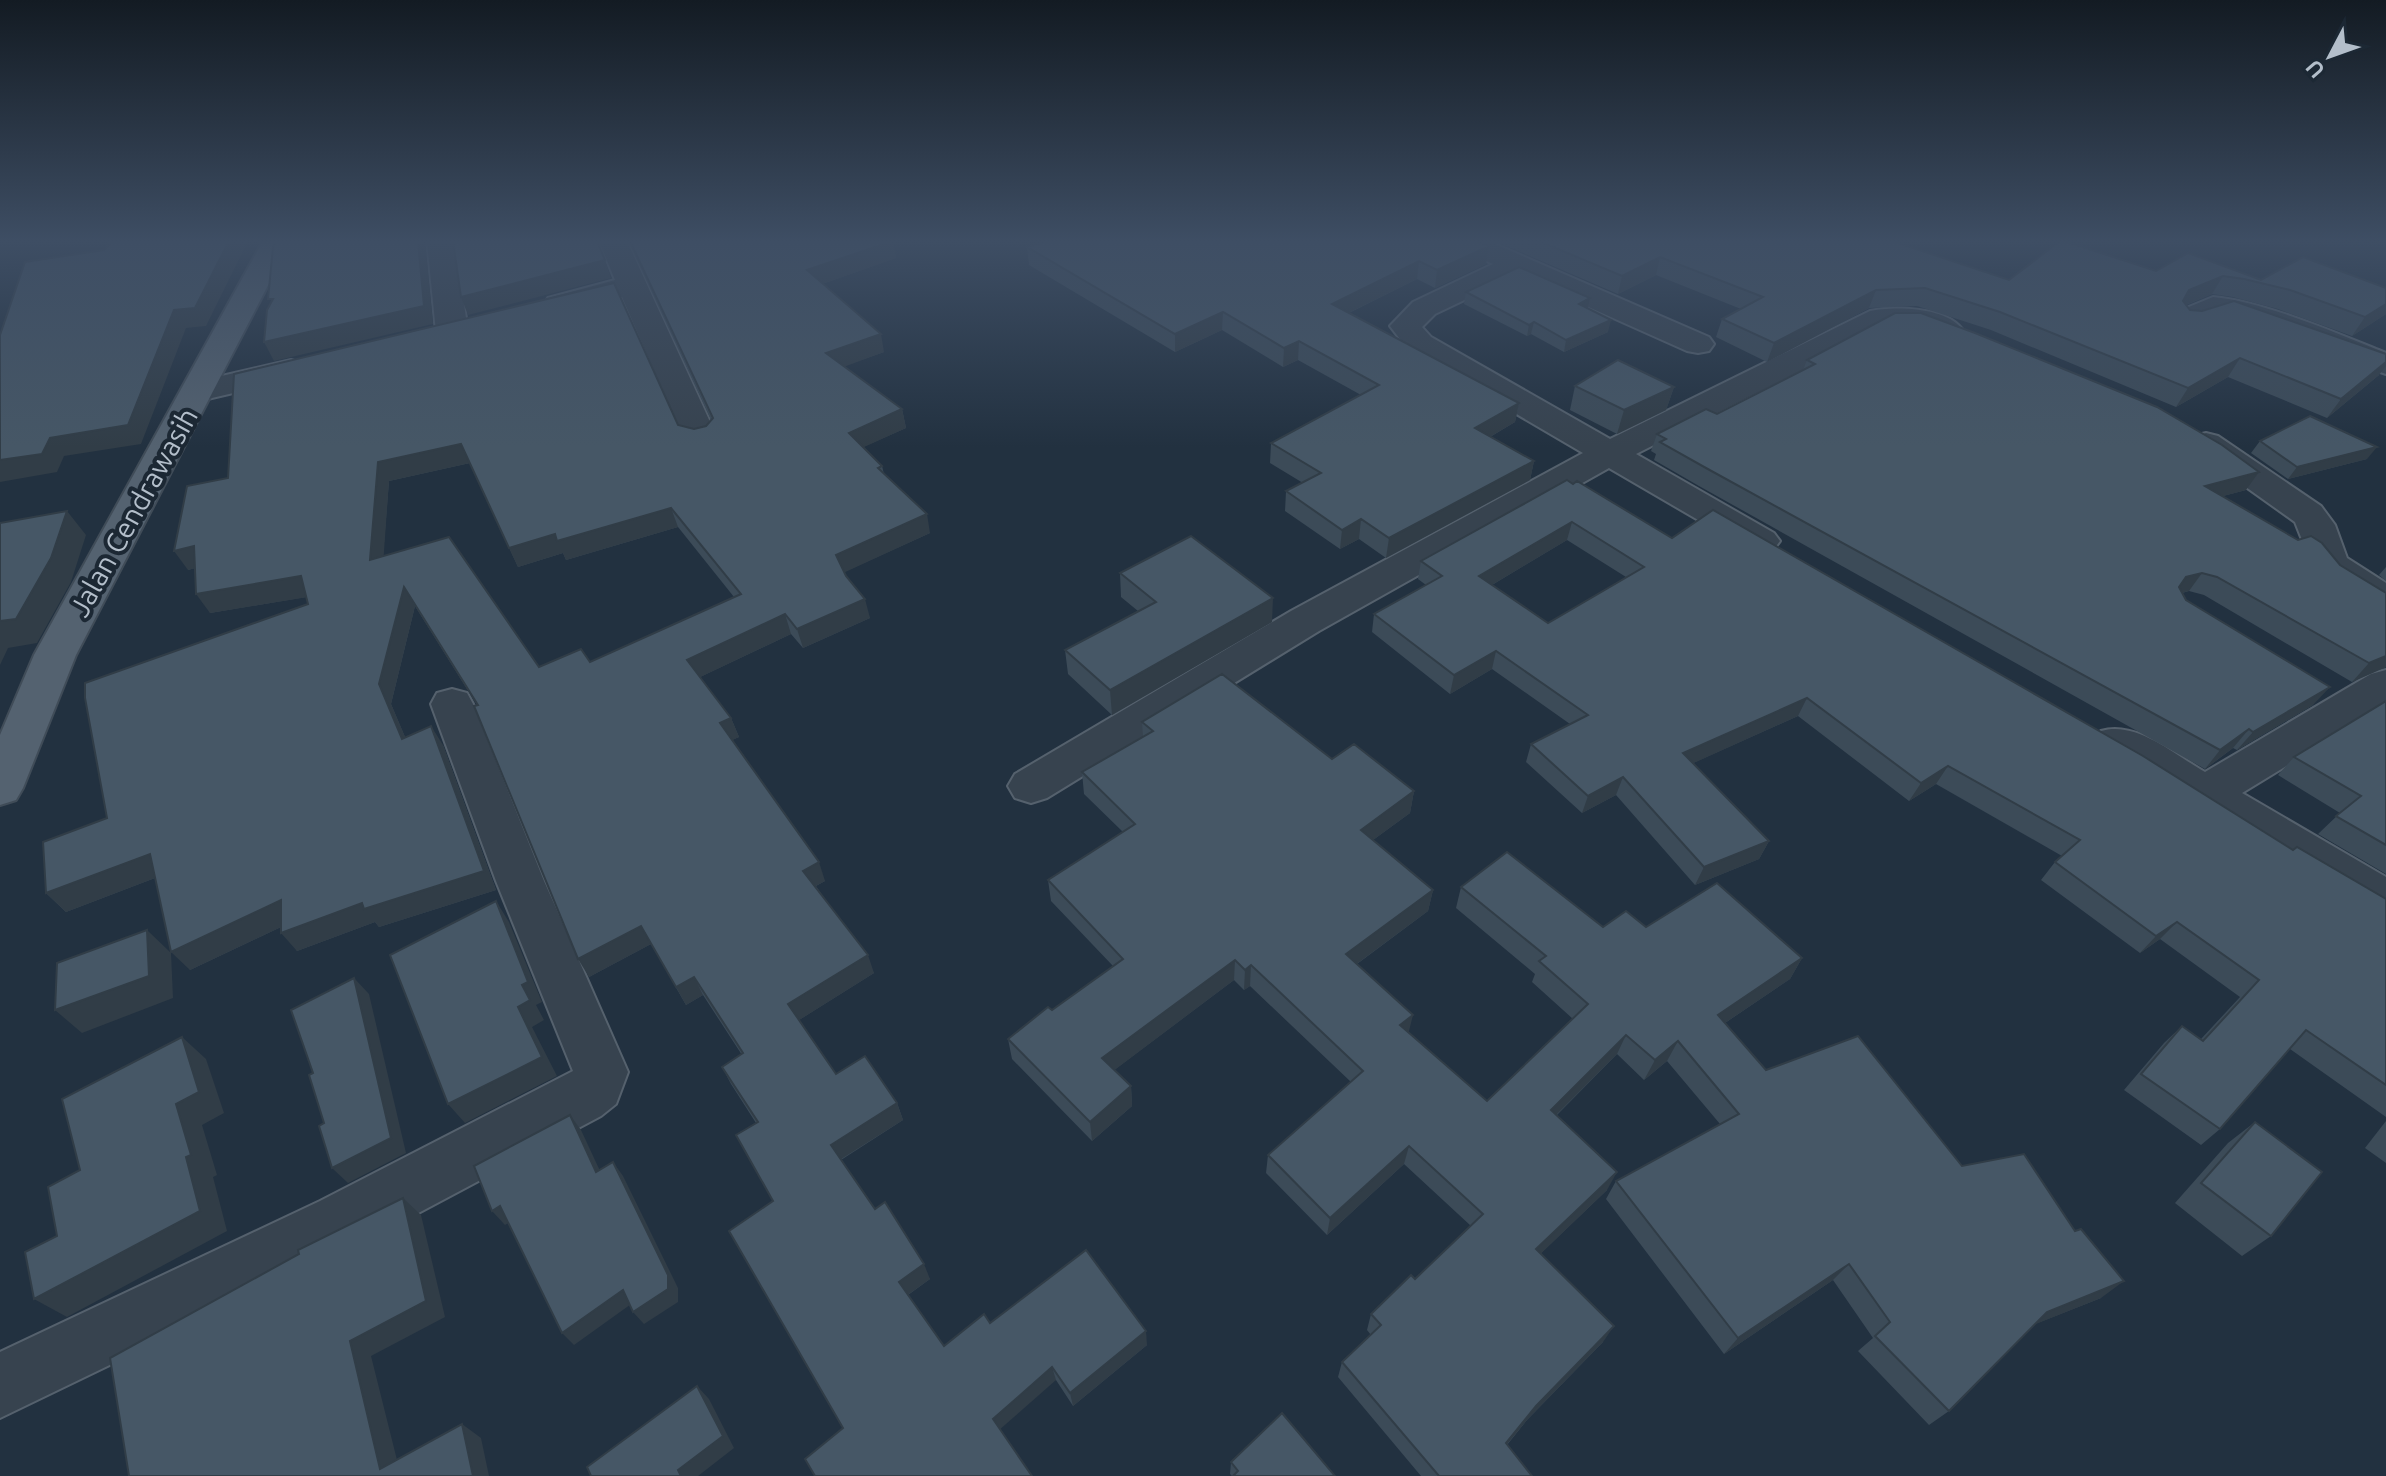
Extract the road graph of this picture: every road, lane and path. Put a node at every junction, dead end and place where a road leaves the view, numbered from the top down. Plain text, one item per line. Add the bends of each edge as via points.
1 (241, 310) edge
2 (439, 310) edge
3 (535, 310) edge
4 (643, 310) edge
5 (1422, 310) edge
6 (1623, 310) edge
7 (2206, 310) edge
8 (2234, 310) edge
9 (527, 312) edge
10 (2190, 318) edge
11 (482, 324) edge
12 (1979, 340) edge
13 (1698, 344) dead end
14 (318, 363) edge
15 (2386, 364) edge
16 (199, 391) junction
17 (2177, 425) edge
18 (699, 435) edge
19 (1608, 454) junction
20 (1789, 557) edge
21 (2386, 600) edge
22 (2311, 681) edge
23 (2369, 695) edge
24 (452, 704) dead end
25 (2081, 722) edge
26 (1031, 786) dead end
27 (0, 788) edge
28 (2206, 793) junction
29 (2386, 901) edge
30 (0, 1386) edge

1 - 16 main road, Jalan Cendrawasih
2 - 11 street via 438,336
3 - 9 street
4 - 18 street
5 - 19 street via 1405,326 1420,344
6 - 13 street
7 - 10 street
8 - 15 street
12 - 19 street via 1917,318 1881,318
14 - 16 street
16 - 27 main road, Jalan Cendrawasih via 55,655
17 - 21 street via 2308,514 2320,527 2334,567
19 - 20 street
19 - 26 street via 1305,621
22 - 23 street
23 - 28 street
24 - 30 street via 601,1072 597,1086 341,1222
25 - 28 street
28 - 29 street

